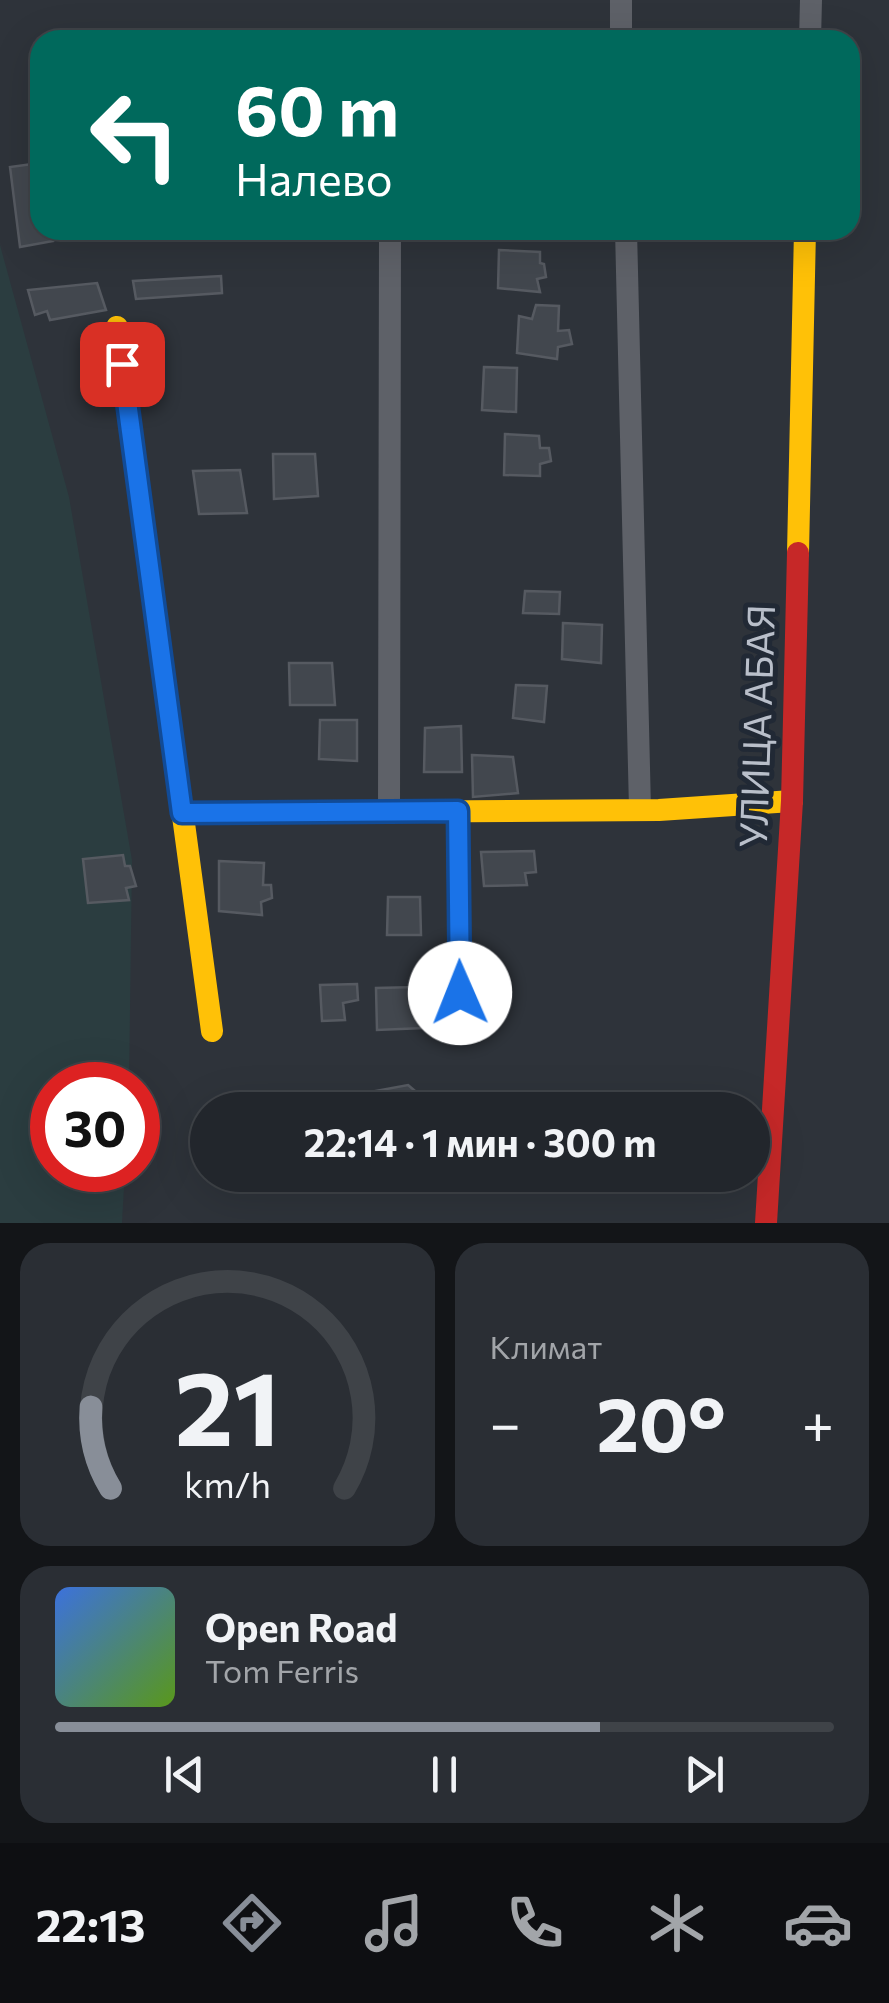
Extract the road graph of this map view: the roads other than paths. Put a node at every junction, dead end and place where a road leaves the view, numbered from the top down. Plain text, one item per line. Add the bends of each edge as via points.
1 (620, 0) edge
2 (811, 0) edge
3 (622, 30) edge
4 (810, 30) edge
5 (390, 240) edge
6 (626, 240) edge
7 (806, 240) edge
8 (117, 327) dead end
9 (792, 801) junction
10 (640, 809) junction
11 (388, 811) junction
12 (458, 811) junction
13 (182, 813) junction
14 (460, 1030) dead end
15 (212, 1031) dead end
16 (766, 1223) edge

1 - 3 street
2 - 4 street
5 - 11 street
6 - 10 street
7 - 9 street, УЛИЦА АБАЯ
8 - 13 street
9 - 10 street
9 - 16 street, УЛИЦА АБАЯ
10 - 12 street
11 - 12 street
11 - 13 street
12 - 14 street
13 - 15 street

